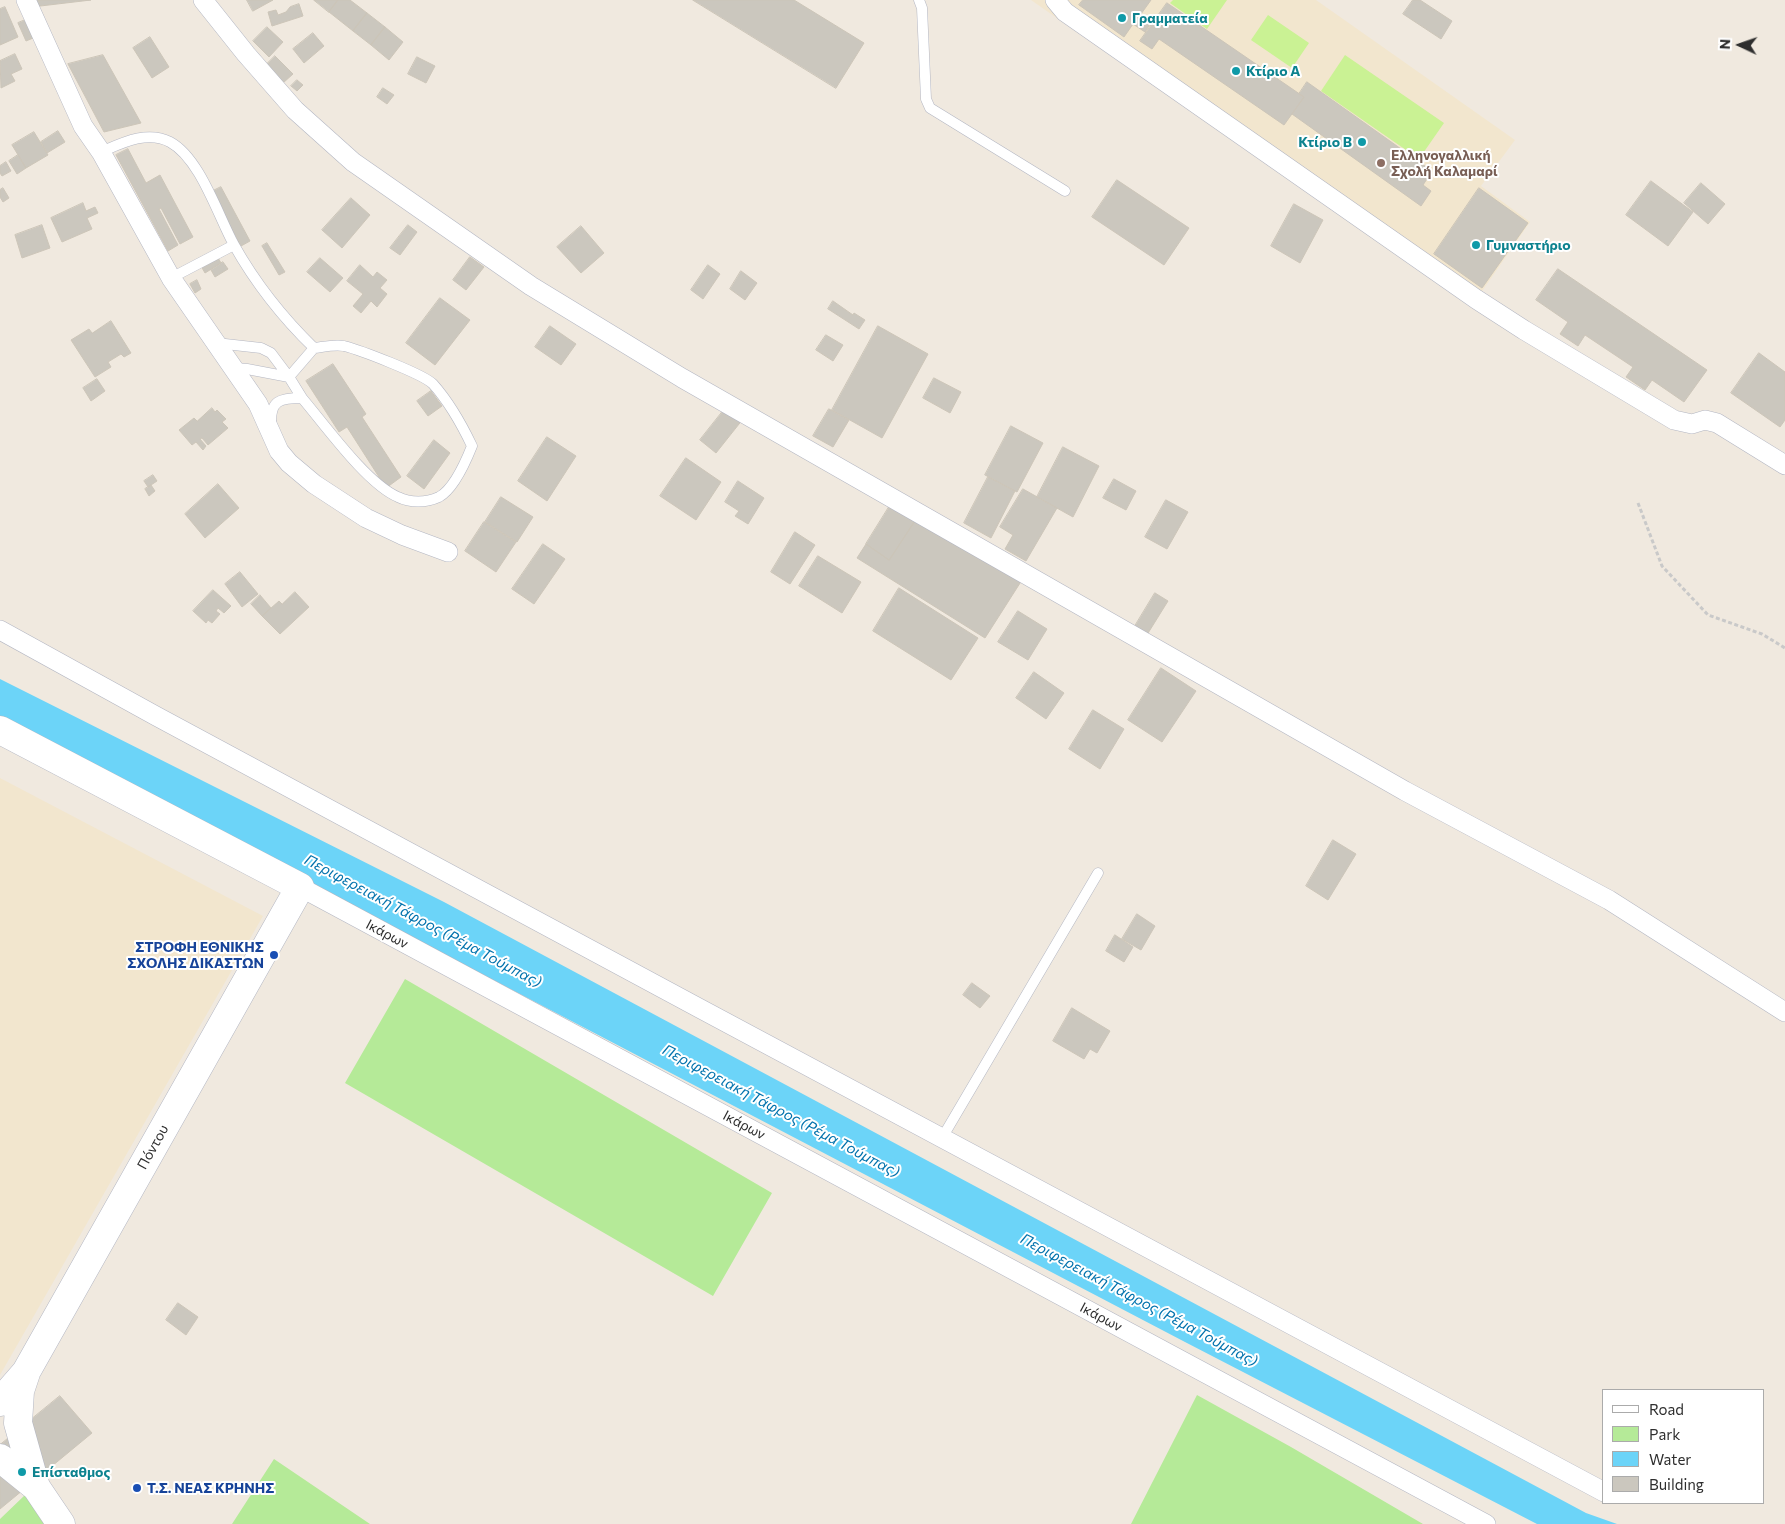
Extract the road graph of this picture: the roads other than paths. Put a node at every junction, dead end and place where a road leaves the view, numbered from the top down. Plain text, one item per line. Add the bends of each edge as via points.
1 (26, 0) edge
2 (203, 0) edge
3 (919, 0) edge
4 (1055, 0) edge
5 (101, 152) junction
6 (1065, 190) dead end
7 (234, 245) junction
8 (172, 278) junction
9 (216, 343) junction
10 (314, 348) junction
11 (234, 368) junction
12 (289, 377) junction
13 (302, 398) junction
14 (272, 436) junction
15 (1785, 465) edge
16 (448, 552) dead end
17 (0, 630) edge
18 (0, 730) edge
19 (1098, 873) dead end
20 (300, 887) junction
21 (1785, 1012) edge
22 (942, 1138) junction
23 (26, 1372) junction
24 (0, 1402) edge
25 (0, 1458) edge
26 (36, 1486) junction
27 (1602, 1491) edge
28 (61, 1524) edge
29 (1486, 1524) edge

1 - 5 street via 83,126
2 - 21 street via 295,110 353,162 531,286 691,382 1405,791 1609,900
3 - 6 lane via 926,99 930,108
4 - 15 street via 1073,18 1524,330 1674,420 1692,424 1705,420 1717,423
5 - 7 lane via 138,138 155,137 171,142 199,174
5 - 8 street
7 - 8 lane
7 - 10 lane via 271,302 290,326
8 - 9 street
9 - 11 street
9 - 12 lane via 261,348 271,353
10 - 12 lane
10 - 13 lane via 343,345 431,382 472,446 458,476 440,496 420,502 398,498 376,483
11 - 12 lane
11 - 14 street via 258,404
12 - 13 lane
13 - 14 lane via 279,400 273,407
14 - 16 street via 289,463 314,484 366,518
17 - 22 street
18 - 20 main road, Ικάρων
19 - 22 lane
20 - 23 main road, Πόντου
20 - 29 street, Ικάρων
22 - 27 street
23 - 24 main road, Πόντου
23 - 26 main road via 20,1391 18,1423
25 - 26 main road
26 - 28 main road

